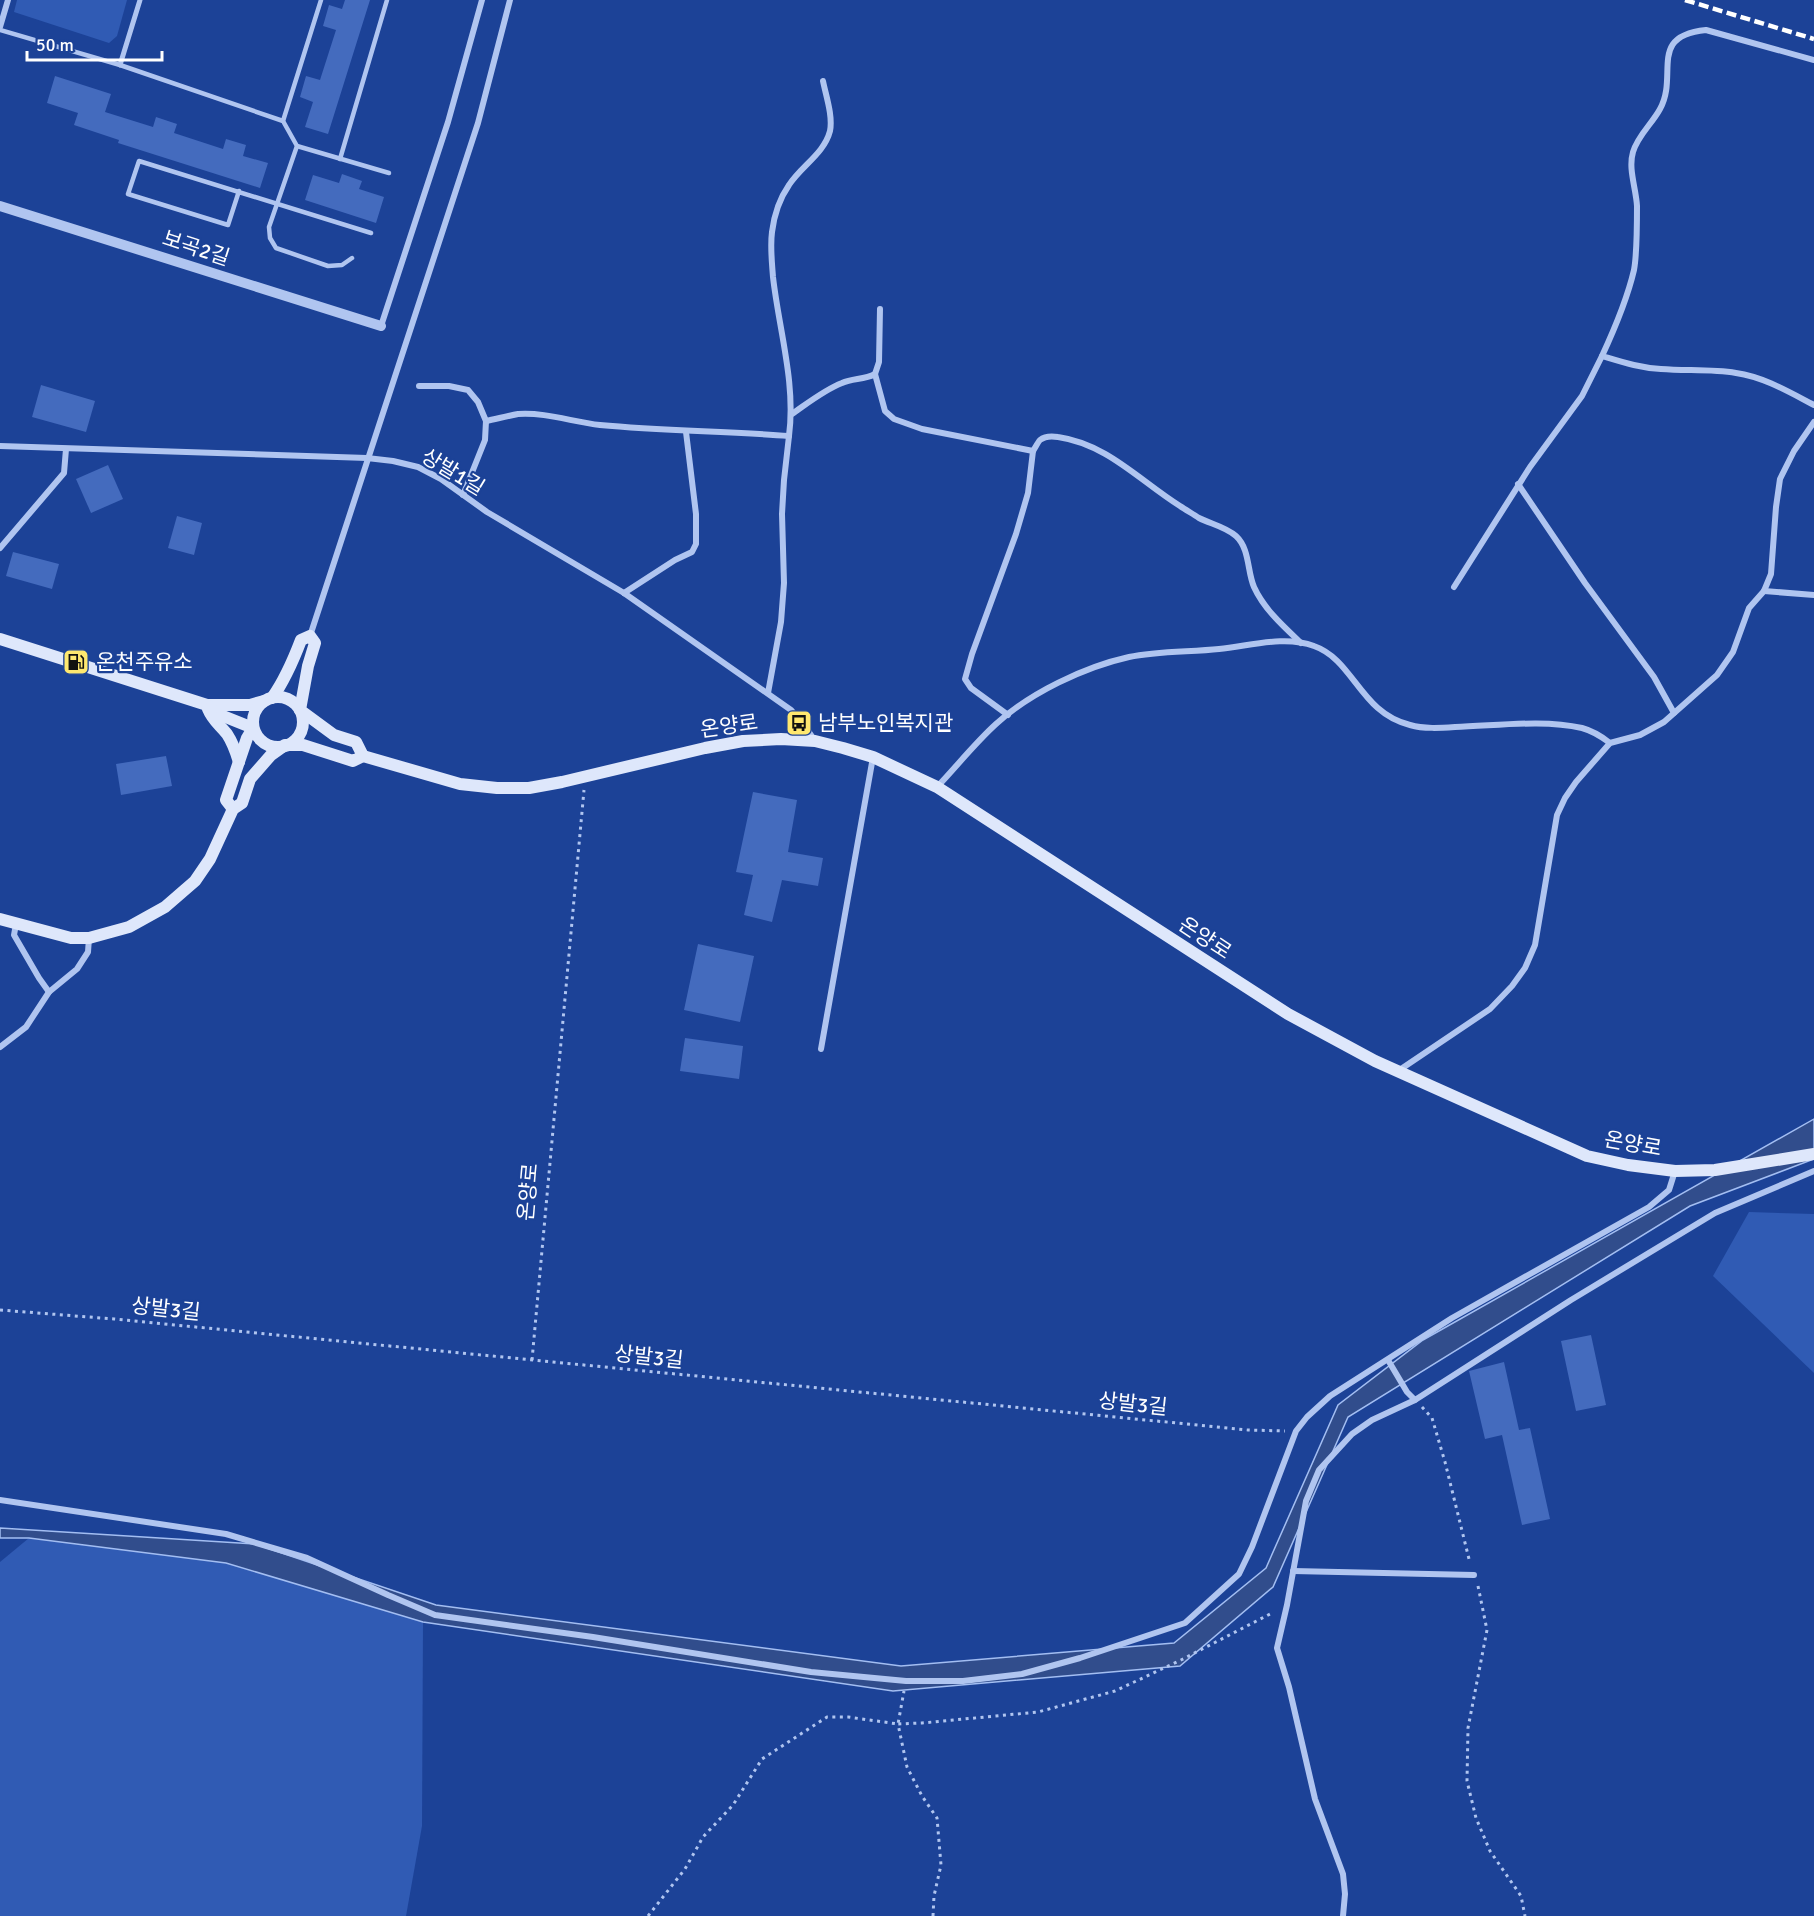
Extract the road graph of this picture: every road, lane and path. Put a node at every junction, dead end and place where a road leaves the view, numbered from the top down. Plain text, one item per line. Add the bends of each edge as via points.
1 (8, 0) edge
2 (140, 0) edge
3 (321, 0) edge
4 (387, 0) edge
5 (482, 0) edge
6 (510, 0) edge
7 (0, 28) edge
8 (1814, 60) edge
9 (120, 65) junction
10 (823, 81) dead end
11 (283, 121) junction
12 (297, 146) junction
13 (340, 159) junction
14 (389, 173) dead end
15 (239, 191) junction
16 (277, 203) junction
17 (0, 206) edge
18 (371, 232) dead end
19 (352, 258) dead end
20 (880, 309) dead end
21 (381, 326) joint
22 (1602, 356) junction
23 (875, 374) junction
24 (419, 386) dead end
25 (1814, 405) edge
26 (792, 414) junction
27 (486, 421) junction
28 (1814, 422) edge
29 (687, 432) junction
30 (789, 436) junction
31 (0, 446) edge
32 (66, 449) junction
33 (1033, 452) junction
34 (367, 458) junction
35 (1518, 484) junction
36 (463, 495) junction
37 (0, 548) edge
38 (1454, 586) dead end
39 (1764, 591) junction
40 (624, 593) junction
41 (1814, 595) edge
42 (310, 636) junction
43 (0, 639) edge
44 (1301, 643) junction
45 (768, 693) junction
46 (268, 699) junction
47 (207, 705) junction
48 (300, 710) junction
49 (1674, 713) junction
50 (1008, 715) junction
51 (253, 728) junction
52 (815, 741) junction
53 (1610, 743) junction
54 (285, 745) junction
55 (363, 756) junction
56 (873, 757) junction
57 (239, 762) junction
58 (585, 777) junction
59 (937, 787) junction
60 (233, 809) junction
61 (0, 919) edge
62 (16, 924) junction
63 (89, 938) junction
64 (49, 992) junction
65 (0, 1047) edge
66 (821, 1049) dead end
67 (1397, 1071) junction
68 (1814, 1154) edge
69 (1675, 1171) junction
70 (1814, 1171) edge
71 (0, 1310) edge
72 (532, 1360) junction
73 (1388, 1360) junction
74 (1415, 1400) junction
75 (1296, 1431) junction
76 (0, 1500) edge
77 (1293, 1571) junction
78 (1474, 1575) junction
79 (1287, 1605) junction
80 (905, 1686) dead end
81 (898, 1724) junction
82 (648, 1916) edge
83 (933, 1916) edge
84 (1342, 1916) edge
85 (1525, 1916) edge

1 - 7 street
2 - 9 street
3 - 11 lane
4 - 13 lane
5 - 21 street via 448,122
6 - 34 street via 478,123
7 - 9 lane
8 - 22 street via 1706,30 1692,31 1679,38 1669,50 1668,87 1660,109 1633,152 1631,169 1637,207 1634,269 1617,324
9 - 11 lane
10 - 26 street via 830,130 823,148 788,185 772,233 771,258
11 - 12 lane
12 - 13 lane
12 - 16 lane
13 - 14 lane
15 - 15 lane via 139,161 128,194 228,225
15 - 16 lane
16 - 18 lane
16 - 19 lane via 269,227 276,248 328,266 342,265
17 - 21 street, 보곡2길
20 - 23 street via 879,362
22 - 25 street via 1634,366 1737,373
22 - 35 street via 1581,396
23 - 26 street via 829,389
23 - 33 street via 885,411 894,419 922,429
24 - 27 street via 468,390
26 - 30 street
27 - 29 street via 519,414
27 - 36 street via 485,440
28 - 39 street via 1780,478 1771,574
29 - 30 street
29 - 40 street via 696,544 692,552
30 - 45 street via 783,480 784,593
31 - 32 street, 상발1길
32 - 34 street, 상발1길
32 - 37 street via 64,472
33 - 44 street via 1040,440 1050,436 1088,445 1132,470 1180,506 1236,536 1245,548 1254,586 1264,604
33 - 50 street via 1028,493 1016,534 965,680
34 - 36 street, 상발1길 via 418,466
34 - 42 street
35 - 38 street
35 - 49 street via 1654,677
36 - 40 street, 상발1길
39 - 41 street
39 - 49 street via 1749,609 1733,652 1718,675
40 - 45 street, 상발1길
42 - 46 main road via 301,640 292,663
42 - 48 main road via 315,643
43 - 47 main road
44 - 50 street via 1288,641 1130,657 1059,682
44 - 53 street via 1334,658 1367,699 1389,717 1410,726 1558,725 1597,733
45 - 52 street, 상발1길 via 791,710
46 - 47 main road via 250,705
46 - 48 main road via 288,699
46 - 51 main road via 254,712
47 - 51 main road via 218,714
47 - 57 main road via 213,721 233,744
48 - 54 main road via 302,727
48 - 55 main road via 334,735 356,742
49 - 53 street via 1640,735
50 - 59 street
51 - 54 main road via 269,745
51 - 57 main road
52 - 56 main road, 온양로
52 - 58 main road, 온양로 via 743,741
53 - 67 street via 1564,798 1557,814 1535,945 1525,968 1490,1009
54 - 55 main road via 303,745 353,761
54 - 60 main road via 259,767 250,779 242,803
55 - 58 main road, 온양로 via 460,783 497,788 529,788
56 - 59 main road, 온양로
56 - 66 street
57 - 60 main road via 226,800
58 - 72 path, 온양로
59 - 67 main road, 온양로 via 1288,1014
60 - 63 main road via 210,859 180,895 129,927
61 - 62 main road
62 - 63 main road via 71,938
62 - 64 street via 14,935
63 - 64 street via 88,952 77,969
64 - 65 street via 26,1027
67 - 69 main road, 온양로 via 1587,1156
68 - 69 main road, 온양로 via 1715,1170
69 - 73 street via 1669,1190 1650,1207 1452,1318
70 - 74 street via 1715,1213
71 - 72 path, 상발3길
72 - 75 path, 상발3길 via 1248,1430
73 - 74 street
73 - 75 street via 1330,1396
74 - 77 street via 1352,1434 1318,1470 1306,1500
74 - 78 path via 1432,1418
75 - 76 street via 1239,1575 1185,1623 1022,1674 963,1681 906,1681 811,1672 435,1615 307,1558 226,1534
77 - 78 street
77 - 79 street
78 - 85 path via 1487,1630 1468,1728 1467,1781 1490,1851 1521,1896
79 - 81 path via 1115,1691 1038,1712
79 - 84 street via 1277,1648 1290,1687 1315,1799 1343,1874
80 - 81 path
81 - 82 path via 827,1717 762,1759 733,1805 703,1837 685,1869
81 - 83 path via 907,1767 937,1818 941,1865

